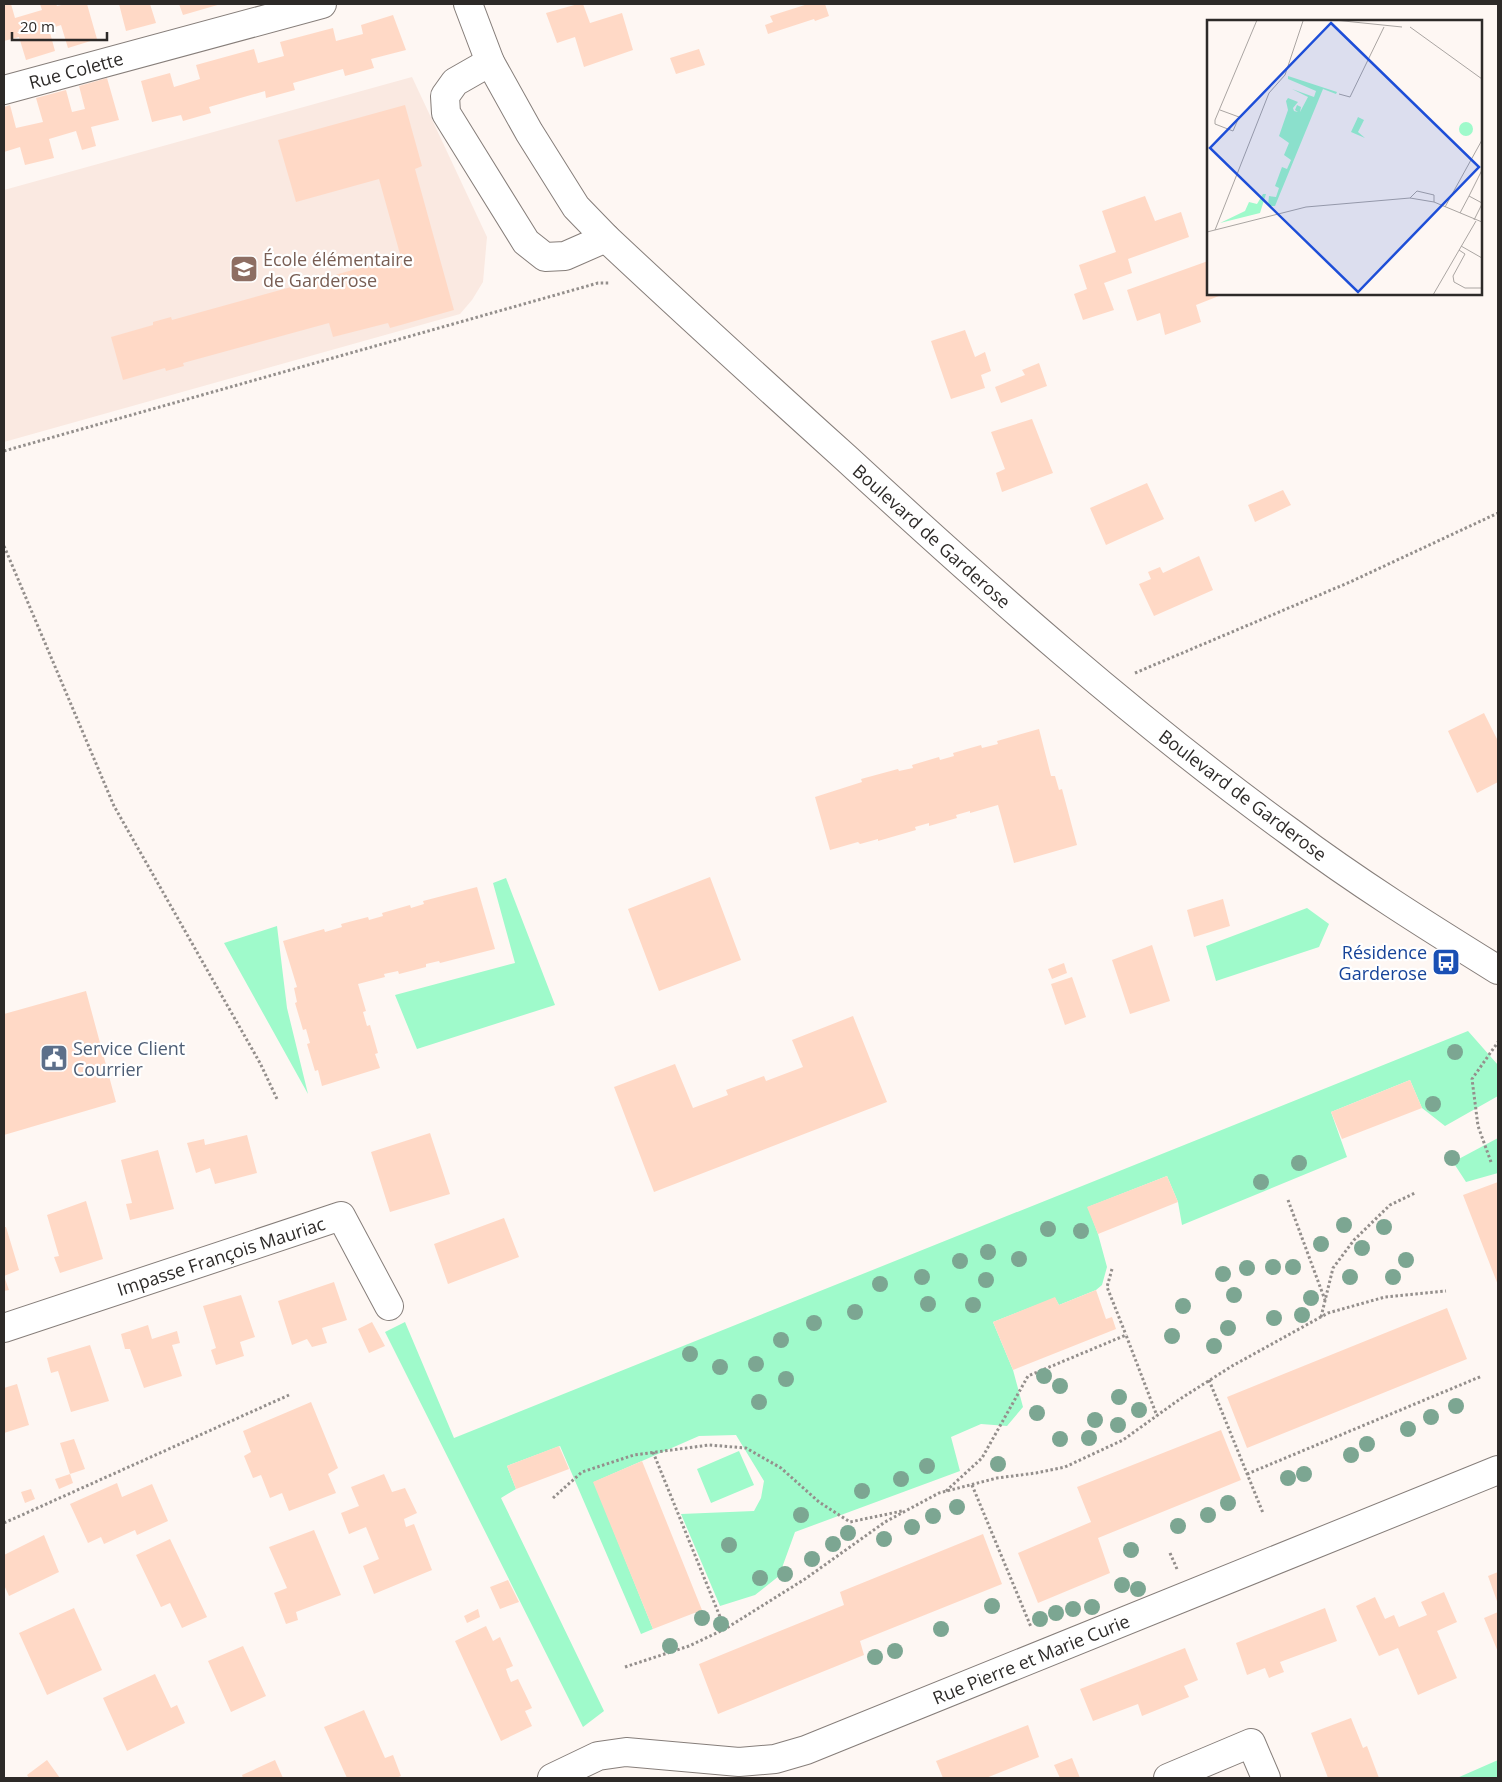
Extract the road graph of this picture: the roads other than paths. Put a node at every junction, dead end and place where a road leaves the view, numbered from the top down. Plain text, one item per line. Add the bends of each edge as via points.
1 (322, 4) edge
2 (468, 4) edge
3 (490, 62) junction
4 (4, 90) edge
5 (606, 238) junction
6 (1498, 970) edge
7 (389, 1306) dead end
8 (4, 1328) edge
9 (1498, 1470) edge
10 (552, 1778) edge
11 (1168, 1778) edge
12 (1266, 1778) edge

1 - 4 street, Rue Colette
2 - 3 street, Boulevard de Garderose
3 - 5 street, Boulevard de Garderose via 576,207
3 - 5 street via 455,82 445,96 446,113 526,242 545,257 564,256
5 - 6 street, Boulevard de Garderose via 981,582 1105,686 1209,771 1315,850 1395,906
7 - 8 street, Impasse François Mauriac via 341,1216
9 - 10 street, Rue Pierre et Marie Curie via 806,1750 775,1759 739,1762 626,1752 598,1756
11 - 12 street via 1251,1743

